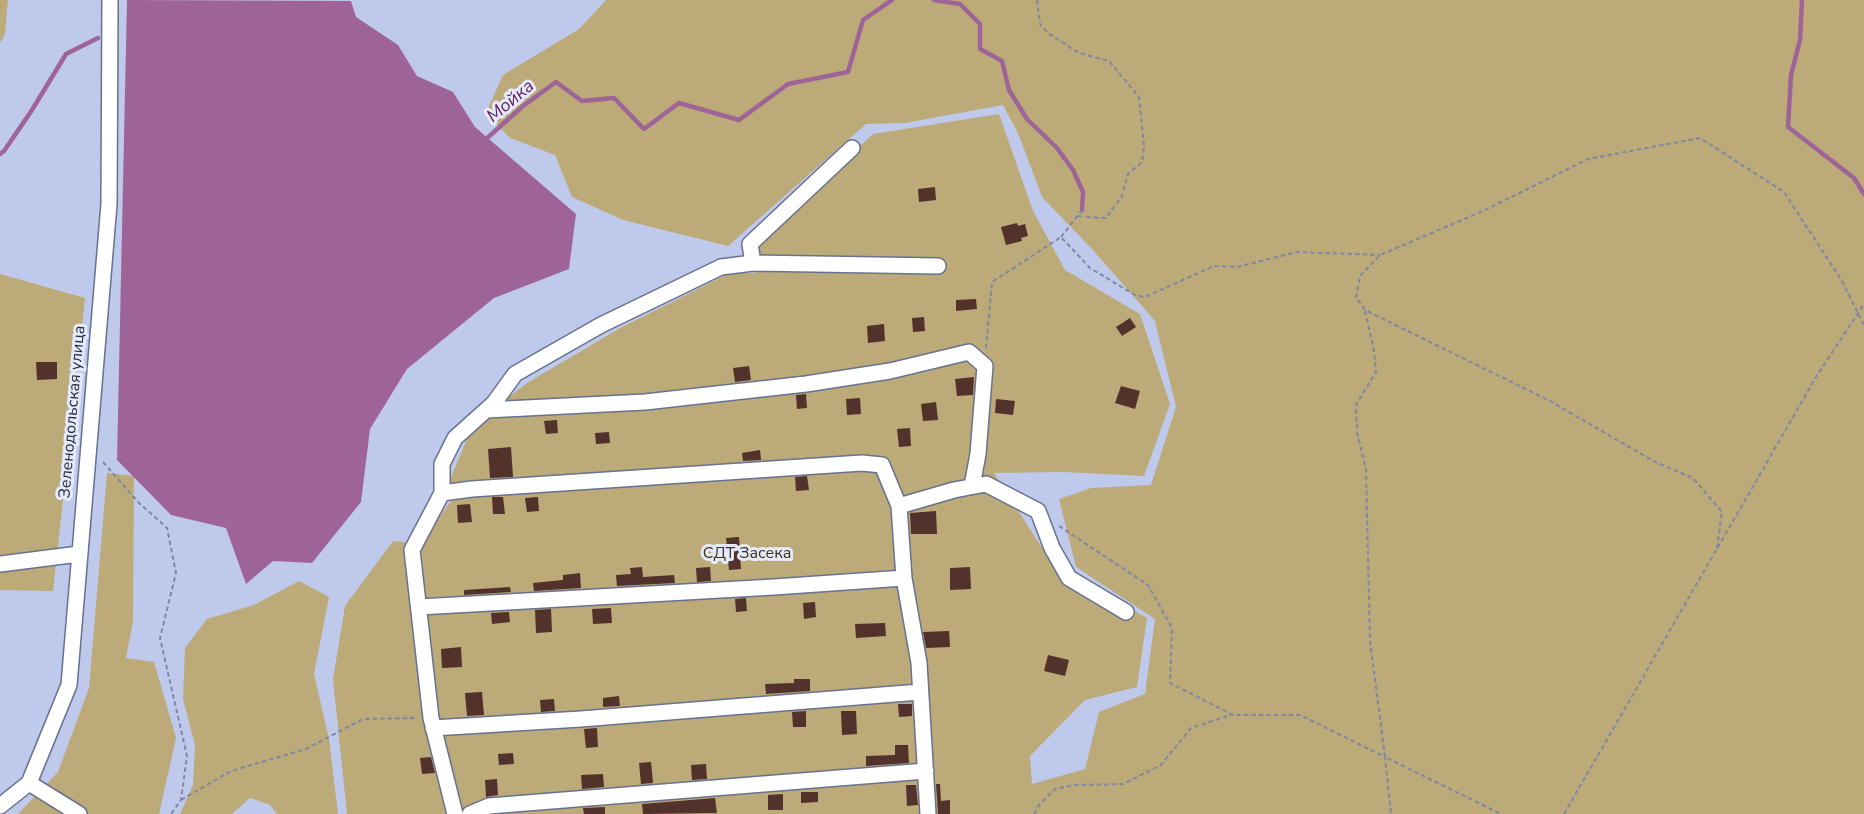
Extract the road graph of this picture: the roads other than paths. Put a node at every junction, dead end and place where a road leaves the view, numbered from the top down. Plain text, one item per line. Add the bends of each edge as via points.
1 (110, 0) edge
2 (852, 148) dead end
3 (753, 264) junction
4 (938, 266) dead end
5 (486, 410) junction
6 (972, 486) junction
7 (442, 493) junction
8 (899, 506) junction
9 (79, 554) junction
10 (0, 564) edge
11 (904, 578) junction
12 (419, 607) junction
13 (1126, 612) dead end
14 (920, 692) junction
15 (432, 723) junction
16 (926, 771) junction
17 (29, 783) junction
18 (0, 806) edge
19 (79, 814) edge
20 (454, 814) edge
21 (470, 814) edge
22 (928, 814) edge

1 - 9 street, Зеленодольская улица via 109,204
2 - 3 street via 750,244
3 - 4 street
3 - 5 street via 721,267 601,325 515,374
5 - 6 street via 645,402 806,384 890,371 969,352 985,366
5 - 7 street via 455,438 442,464
6 - 8 street
6 - 13 street via 986,484 1038,511 1069,578
7 - 8 street via 862,462 882,465
7 - 12 street via 412,550
8 - 11 street
9 - 10 street
9 - 17 street, Зеленодольская улица via 69,686
11 - 12 street
11 - 14 street
12 - 15 street
14 - 15 street via 580,720
14 - 16 street
15 - 20 street
16 - 21 street via 489,806
16 - 22 street
17 - 18 street, Зеленодольская улица
17 - 19 street

